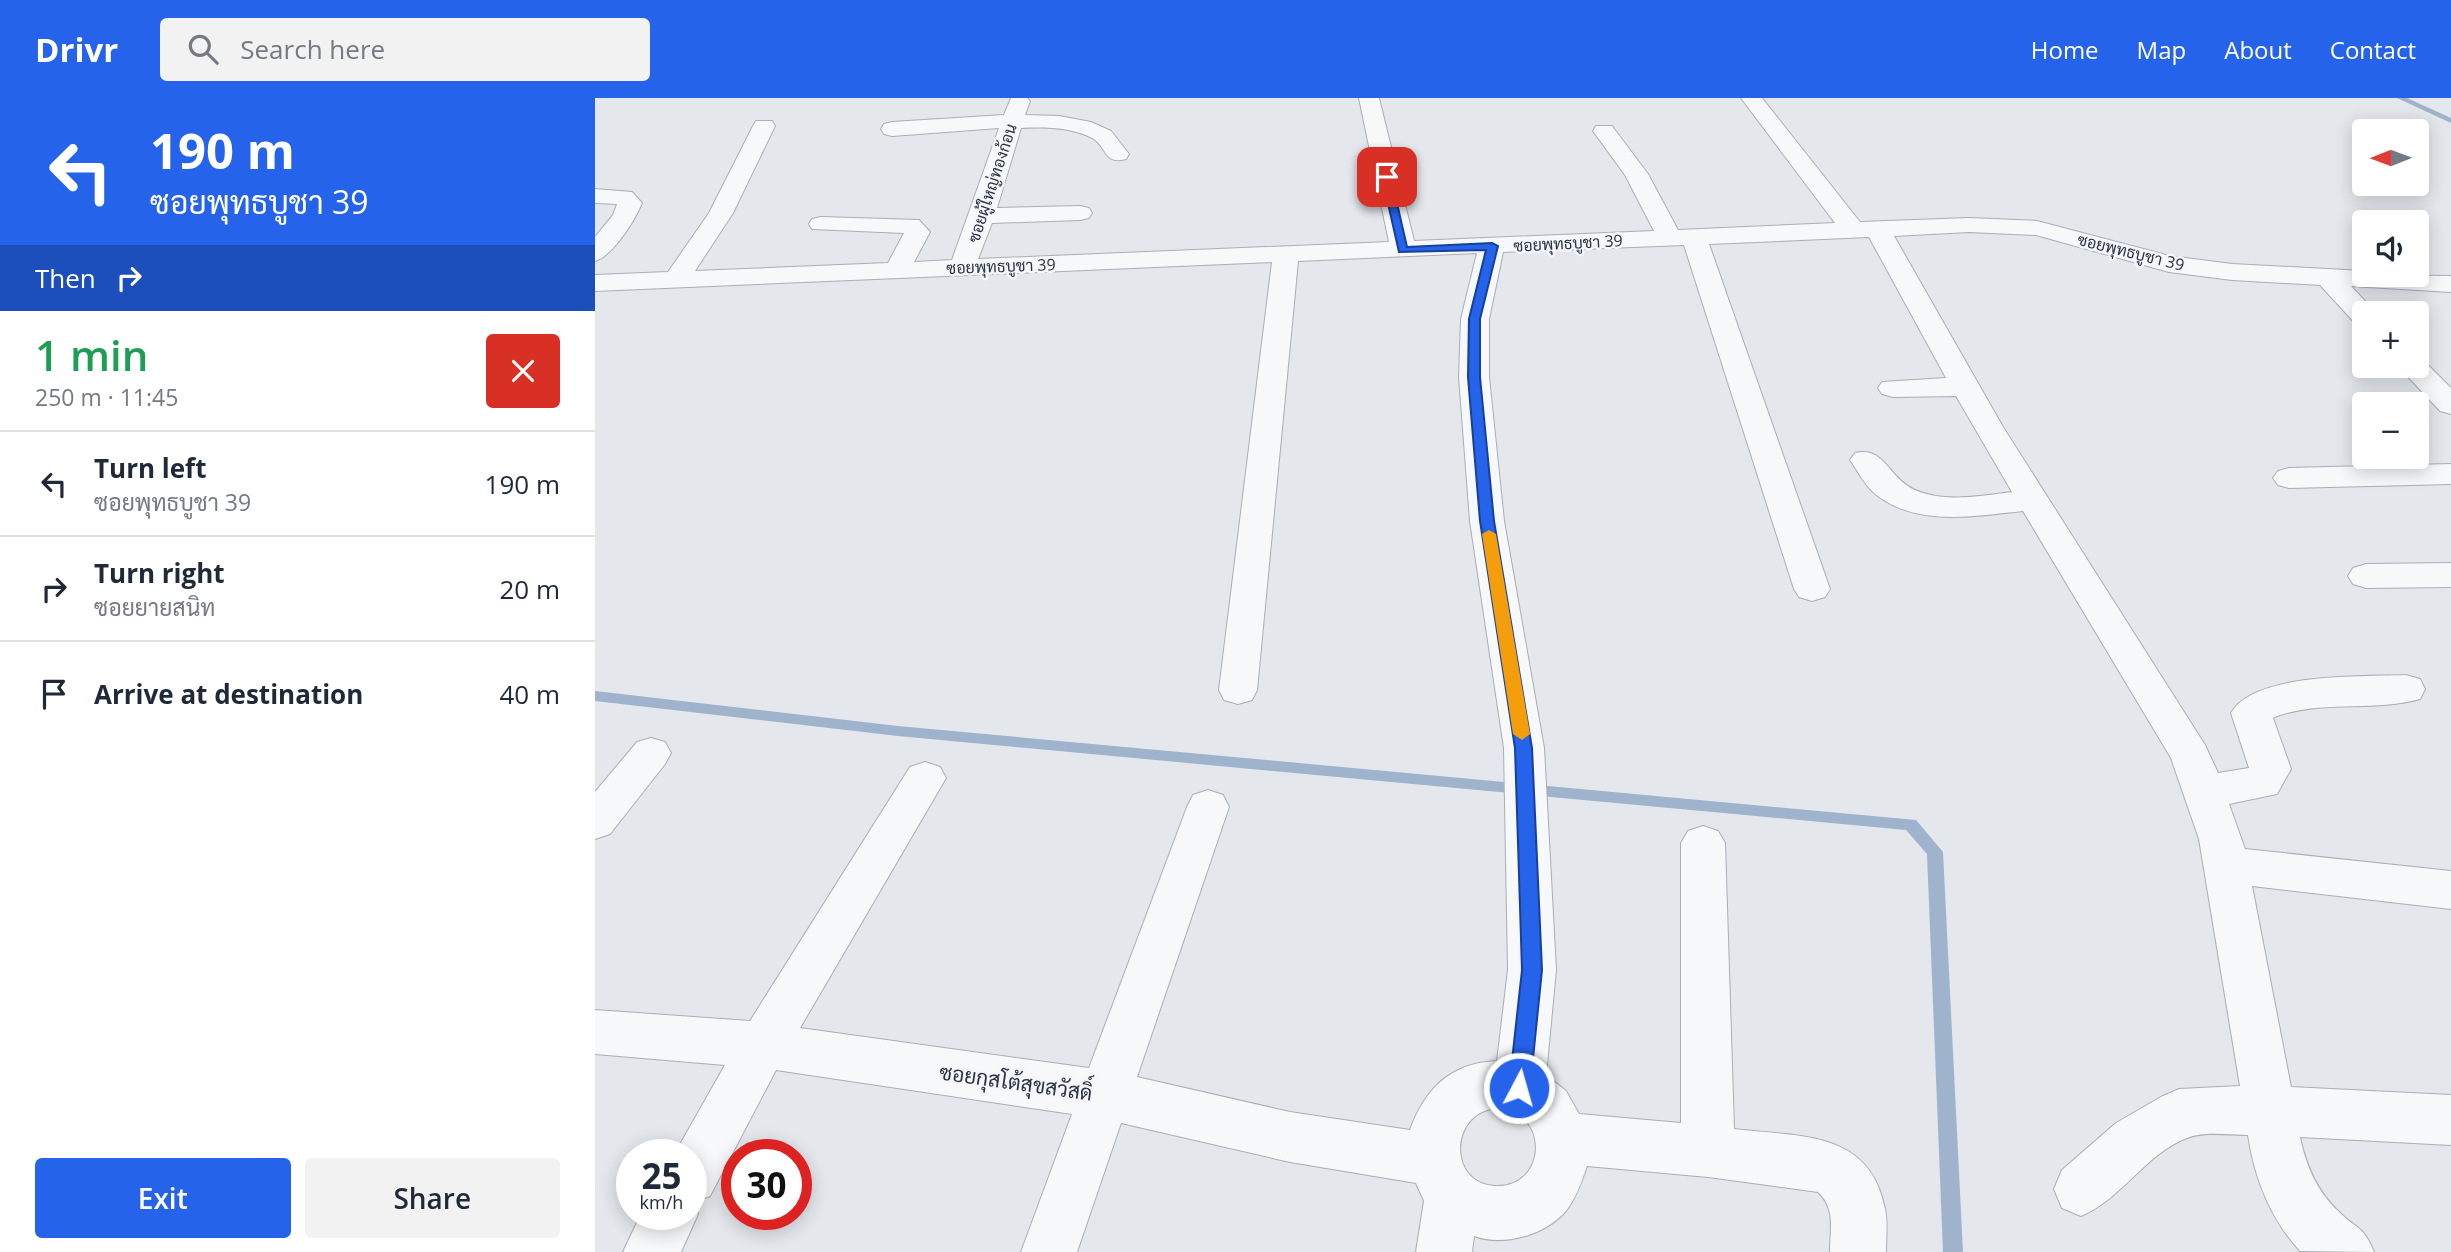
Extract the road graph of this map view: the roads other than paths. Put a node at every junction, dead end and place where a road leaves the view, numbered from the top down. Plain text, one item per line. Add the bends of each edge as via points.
1 (1020, 98) edge
2 (1369, 98) edge
3 (1751, 98) edge
4 (1011, 122) junction
5 (764, 126) dead end
6 (892, 129) dead end
7 (1604, 131) dead end
8 (1118, 155) dead end
9 (595, 196) edge
10 (1080, 213) dead end
11 (982, 216) junction
12 (821, 224) dead end
13 (1864, 229) junction
14 (1682, 237) junction
15 (1492, 246) junction
16 (1403, 250) junction
17 (595, 253) edge
18 (1286, 254) junction
19 (962, 267) junction
20 (897, 270) junction
21 (2327, 278) junction
22 (676, 279) junction
23 (595, 283) edge
24 (2438, 284) edge
25 (2352, 304) edge
26 (2451, 307) edge
27 (2425, 378) edge
28 (1967, 387) junction
29 (1893, 388) dead end
30 (2451, 405) edge
31 (1866, 460) dead end
32 (2451, 474) edge
33 (2289, 478) dead end
34 (2033, 500) junction
35 (2451, 575) edge
36 (2366, 576) dead end
37 (1812, 589) dead end
38 (2406, 689) dead end
39 (1238, 690) dead end
40 (651, 754) dead end
41 (925, 778) dead end
42 (2204, 791) junction
43 (1208, 807) dead end
44 (595, 822) edge
45 (1703, 843) dead end
46 (2225, 865) junction
47 (2451, 890) edge
48 (595, 1032) edge
49 (762, 1045) junction
50 (1519, 1088) junction
51 (1107, 1095) junction
52 (2270, 1111) junction
53 (2451, 1120) edge
54 (1563, 1138) junction
55 (707, 1147) edge
56 (1708, 1151) junction
57 (1442, 1178) junction
58 (2081, 1189) dead end
59 (663, 1230) edge
60 (651, 1252) edge
61 (1049, 1252) edge
62 (1444, 1252) edge
63 (1858, 1252) edge
64 (2346, 1252) edge

1 - 4 street, ซอยผู้ใหญ่ทองก้อน
2 - 16 street
3 - 13 street
4 - 6 street
4 - 8 street via 1048,121 1093,130 1104,135
4 - 11 street, ซอยผู้ใหญ่ทองก้อน
5 - 22 street via 721,212
7 - 14 street
9 - 17 street via 624,197 630,203
10 - 11 street
11 - 19 street, ซอยผู้ใหญ่ทองก้อน
12 - 20 street via 910,225 917,232
13 - 14 street, ซอยพุทธบูชา 39
13 - 21 street, ซอยพุทธบูชา 39 via 2012,225 2169,264
13 - 28 street
14 - 15 street, ซอยพุทธบูชา 39
14 - 37 street
15 - 16 street, ซอยพุทธบูชา 39
15 - 50 street via 1475,319 1474,377 1487,521 1524,748 1532,970
16 - 18 street, ซอยพุทธบูชา 39
18 - 19 street, ซอยพุทธบูชา 39
18 - 39 street
19 - 20 street, ซอยพุทธบูชา 39
20 - 22 street, ซอยพุทธบูชา 39
21 - 24 street, ซอยพุทธบูชา 39
21 - 25 street
22 - 23 street, ซอยพุทธบูชา 39
24 - 26 street
27 - 30 street
28 - 29 street
28 - 34 street
31 - 34 street via 1884,485 1907,500 1927,505
32 - 33 street
34 - 42 street via 2192,756
35 - 36 street
38 - 42 street via 2297,696 2258,705 2251,713 2270,769 2262,783
40 - 44 street
41 - 49 street
42 - 46 street
43 - 51 street
45 - 56 street
46 - 47 street
46 - 52 street
48 - 49 street, ซอยกุสโต้สุขสวัสดิ์
49 - 51 street, ซอยกุสโต้สุขสวัสดิ์
49 - 55 street
50 - 54 street via 1540,1099 1555,1116
50 - 57 street via 1497,1085 1476,1089 1456,1100 1442,1117 1434,1138
51 - 57 street, ซอยกุสโต้สุขสวัสดิ์
51 - 61 street
52 - 53 street
52 - 58 street via 2179,1114 2135,1141
52 - 64 street via 2288,1187 2320,1236
54 - 56 street
54 - 57 street, ซอยกุสโต้สุขสวัสดิ์ via 1562,1164 1550,1188 1529,1206 1502,1214 1475,1210
56 - 63 street via 1830,1167 1850,1185 1858,1209
57 - 62 street
59 - 60 street

